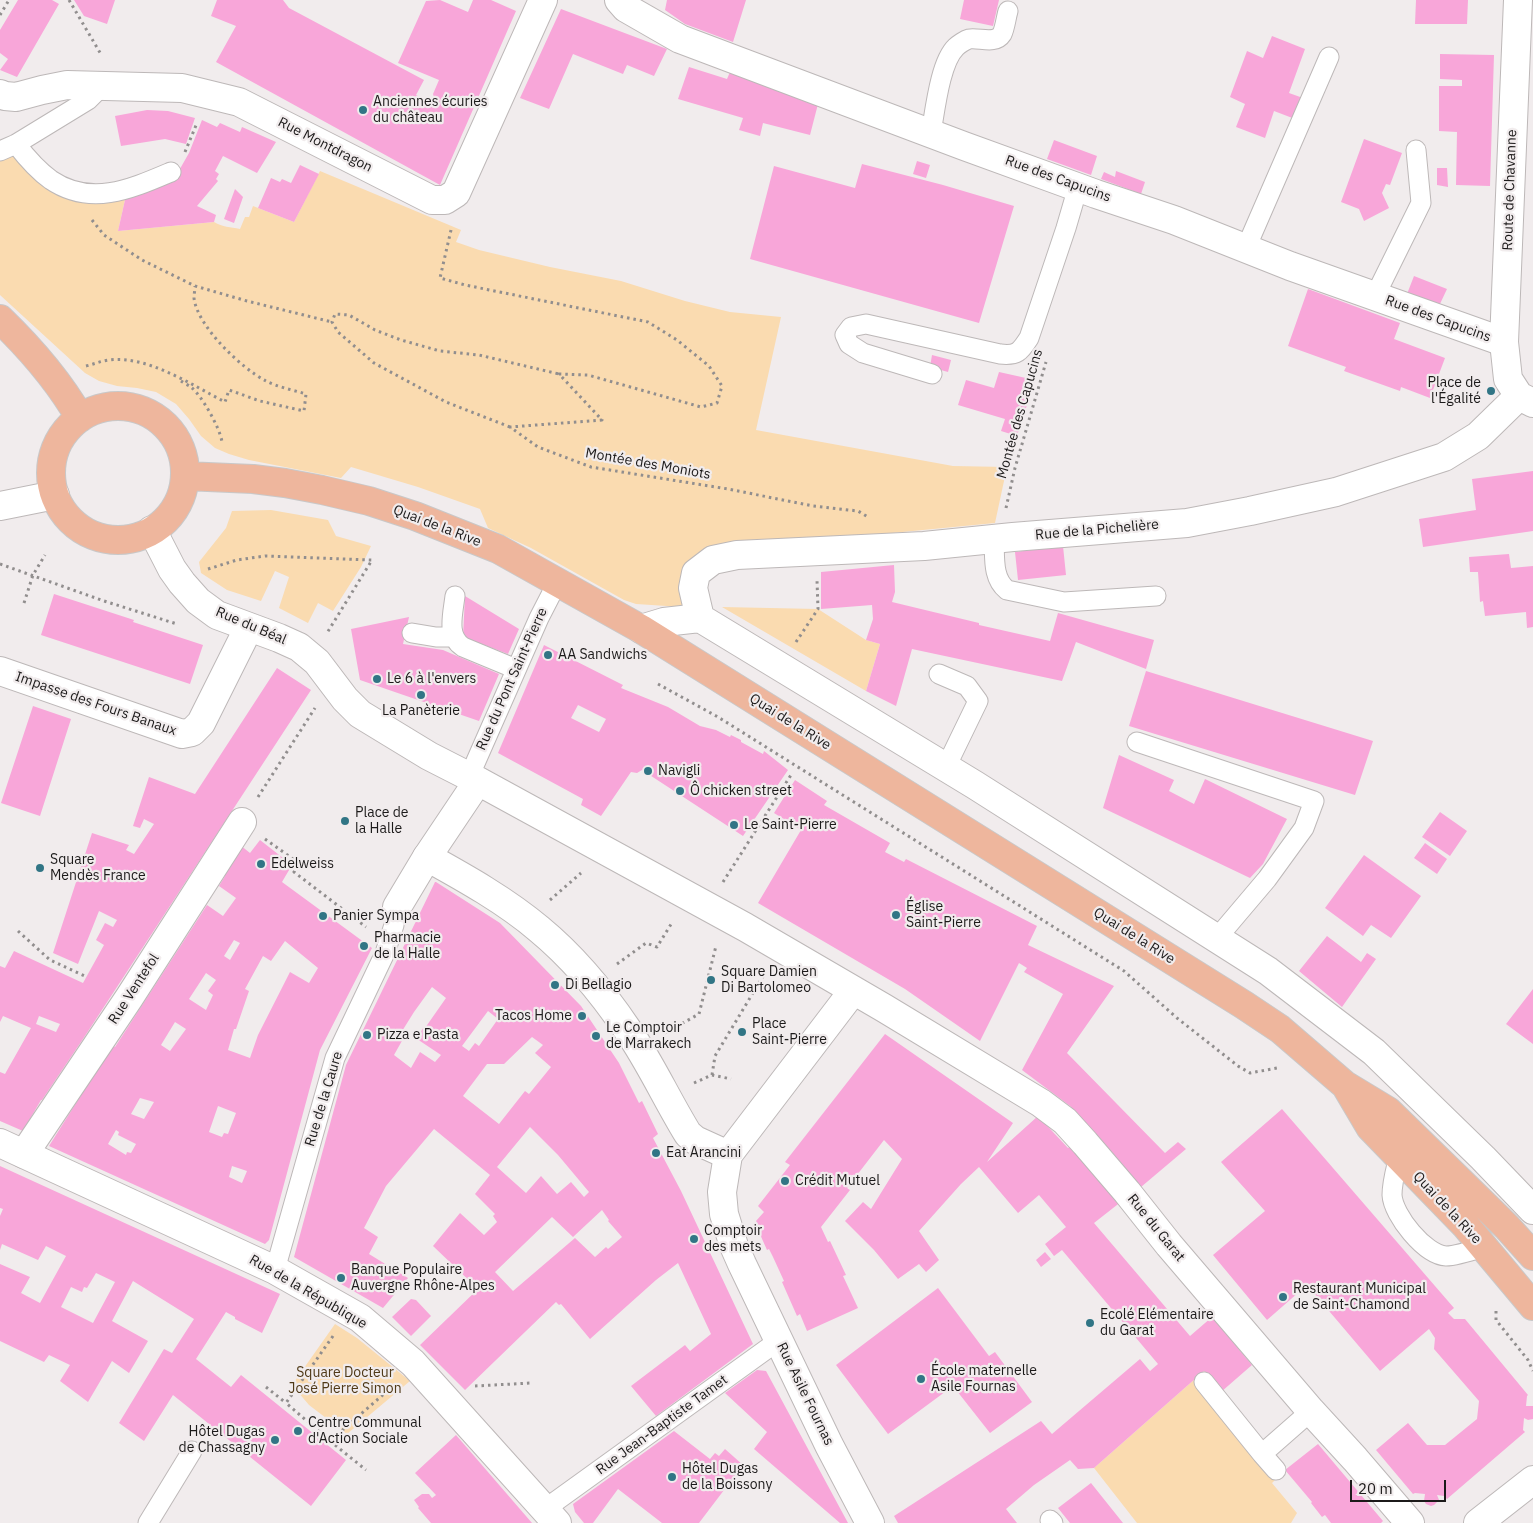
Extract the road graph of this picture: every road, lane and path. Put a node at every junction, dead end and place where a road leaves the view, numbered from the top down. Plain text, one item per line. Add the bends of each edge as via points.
1 (9, 0) edge
2 (70, 0) edge
3 (542, 0) edge
4 (619, 0) edge
5 (1518, 0) edge
6 (1008, 11) dead end
7 (0, 15) edge
8 (1329, 58) dead end
9 (106, 86) junction
10 (0, 94) edge
11 (207, 94) junction
12 (931, 133) junction
13 (8, 148) edge
14 (1416, 150) dead end
15 (171, 172) joint
16 (1078, 187) junction
17 (72, 190) junction
18 (446, 227) dead end
19 (1246, 248) junction
20 (195, 286) junction
21 (1375, 296) junction
22 (0, 320) edge
23 (332, 322) junction
24 (1504, 342) junction
25 (1046, 361) dead end
26 (86, 366) dead end
27 (166, 371) junction
28 (559, 374) junction
29 (932, 374) dead end
30 (1520, 393) edge
31 (80, 418) junction
32 (510, 427) junction
33 (222, 442) dead end
34 (185, 476) junction
35 (55, 495) junction
36 (0, 506) edge
37 (874, 520) dead end
38 (999, 528) junction
39 (152, 530) junction
40 (45, 555) dead end
41 (0, 564) edge
42 (817, 572) dead end
43 (33, 575) junction
44 (182, 583) junction
45 (557, 583) junction
46 (455, 596) dead end
47 (1156, 596) dead end
48 (24, 603) dead end
49 (700, 618) junction
50 (179, 625) dead end
51 (249, 627) junction
52 (641, 629) junction
53 (412, 633) dead end
54 (324, 637) dead end
55 (453, 637) junction
56 (792, 647) dead end
57 (516, 668) junction
58 (0, 672) edge
59 (939, 674) dead end
60 (658, 684) dead end
61 (317, 705) dead end
62 (1138, 742) dead end
63 (946, 767) junction
64 (791, 775) dead end
65 (474, 779) junction
66 (242, 822) junction
67 (427, 857) junction
68 (586, 869) dead end
69 (719, 888) dead end
70 (397, 907) joint
71 (674, 918) dead end
72 (527, 920) junction
73 (368, 929) dead end
74 (18, 931) dead end
75 (1217, 938) junction
76 (716, 942) dead end
77 (767, 970) dead end
78 (87, 977) dead end
79 (592, 983) junction
80 (853, 991) junction
81 (639, 1049) junction
82 (1280, 1068) dead end
83 (712, 1075) junction
84 (731, 1078) dead end
85 (1345, 1085) junction
86 (666, 1096) junction
87 (12, 1149) edge
88 (728, 1155) junction
89 (1399, 1156) junction
90 (1533, 1210) edge
91 (1483, 1247) junction
92 (1533, 1256) edge
93 (275, 1270) junction
94 (1533, 1306) edge
95 (1496, 1310) dead end
96 (334, 1335) dead end
97 (778, 1341) junction
98 (1533, 1371) edge
99 (1204, 1382) dead end
100 (396, 1383) dead end
101 (531, 1383) dead end
102 (472, 1386) dead end
103 (266, 1387) dead end
104 (286, 1403) junction
105 (1311, 1411) junction
106 (330, 1441) junction
107 (192, 1451) dead end
108 (1262, 1454) junction
109 (366, 1470) dead end
110 (1276, 1470) dead end
111 (1533, 1480) edge
112 (551, 1516) edge
113 (148, 1523) edge
114 (870, 1523) edge
115 (1410, 1523) edge
116 (1478, 1523) edge

1 - 7 path
2 - 9 path via 109,68
3 - 11 street, Rue Montdragon via 456,193 445,200 432,200 239,102
4 - 12 street, Rue des Capucins via 626,8 680,39
5 - 24 street, Route de Chavanne
6 - 12 lane via 1002,34 996,39 968,39 956,47 947,60
8 - 19 lane
9 - 10 street, Rue Montdragon via 67,85 16,97
9 - 11 street, Rue Montdragon via 182,88
9 - 13 lane
11 - 15 path via 188,146
12 - 16 street, Rue des Capucins
13 - 17 lane via 50,179
14 - 21 lane via 1421,203
15 - 17 lane via 128,190 101,194
16 - 19 street, Rue des Capucins
16 - 29 lane via 1029,338 1021,350 1011,355 1000,354 866,324 851,327 845,335 849,344 863,353
17 - 20 path via 104,235 142,260
18 - 28 path via 451,231 440,278 648,322 709,366 722,386 716,403 701,407 588,374
19 - 21 street, Rue des Capucins
20 - 23 path
20 - 27 path via 194,298 199,312 226,350 266,382 306,394 304,411 229,390 225,402
21 - 24 street, Rue des Capucins
22 - 31 main road via 57,383
23 - 28 path via 335,314 349,315 375,330 440,351 479,355
23 - 32 path via 338,332 374,363 446,402
24 - 30 street, Route de Chavanne
25 - 38 path, Montée des Capucins
26 - 27 path via 108,360 126,360
27 - 33 path via 192,388 221,432
28 - 32 path via 602,420
30 - 38 street, Rue de la Pichelière via 1478,436 1444,457 1336,492 1187,523
31 - 34 main road via 98,409 120,406 141,410 160,420 174,436 182,455
31 - 35 main road via 64,433 54,452 51,474
32 - 37 path, Montée des Moniots via 538,447 590,467 858,512
34 - 39 main road via 176,507
34 - 45 main road, Quai de la Rive via 285,482 369,501 490,546
35 - 36 street
35 - 39 main road via 64,513 78,527 96,536 125,539
38 - 47 lane via 997,577 1007,590 1064,602
38 - 49 street, Rue de la Pichelière via 924,546 738,555 713,560 696,573 693,588
39 - 44 street, Rue du Béal
40 - 43 path
41 - 43 path
42 - 56 path via 818,609
43 - 48 path
43 - 50 path
44 - 51 street, Rue du Béal via 198,601 217,614
44 - 54 path via 210,568 265,556 372,560
45 - 52 main road, Quai de la Rive
45 - 57 lane, Rue du Pont Saint-Pierre
46 - 55 lane
49 - 52 street via 664,622
49 - 63 street
51 - 58 street, Impasse des Fours Banaux via 201,723 192,732 182,734
51 - 65 street, Rue du Béal via 299,647 317,662 360,714
52 - 85 main road, Quai de la Rive via 1244,1005 1280,1029
53 - 55 lane
55 - 57 lane via 463,647
57 - 65 lane, Rue du Pont Saint-Pierre
59 - 63 lane via 967,686 978,701
60 - 82 path via 718,717 1124,971 1238,1066 1250,1073
61 - 66 path
62 - 75 lane via 1314,801 1304,828 1267,879
63 - 75 street
64 - 69 path
65 - 67 street
65 - 80 street via 745,927
66 - 73 path via 300,864 294,872
66 - 87 street, Rue Ventefol via 129,998
67 - 70 street
67 - 72 street
68 - 72 path
70 - 93 lane, Rue de la Caure via 385,953 335,1058
71 - 79 path via 657,947 646,943
72 - 79 street via 572,960
74 - 78 path via 50,960
75 - 90 street via 1268,971 1374,1052
76 - 81 path via 699,1014
77 - 83 path via 715,1056
79 - 81 street
80 - 88 street
80 - 105 street, Rue du Garat via 1041,1103 1065,1122
81 - 86 street
83 - 84 path
83 - 86 path
85 - 89 main road, Quai de la Rive via 1370,1127
85 - 92 main road, Quai de la Rive via 1388,1111
86 - 88 street via 688,1134
87 - 93 street, Rue de la République
88 - 97 street, Rue Asile Fournas via 722,1192 724,1214 734,1246
89 - 91 main road, Quai de la Rive
89 - 91 lane via 1392,1197 1402,1222 1425,1247 1445,1256
91 - 94 main road, Quai de la Rive
93 - 112 street, Rue de la République via 360,1318 413,1363
95 - 98 path via 1496,1320
96 - 104 path
97 - 112 lane, Rue Jean-Baptiste Tamet
97 - 114 street, Rue Asile Fournas
99 - 108 lane
100 - 106 path
101 - 102 path
103 - 104 path
104 - 106 path
105 - 108 lane
105 - 115 street, Rue du Garat
106 - 109 path
107 - 113 lane
108 - 110 lane
111 - 116 street

